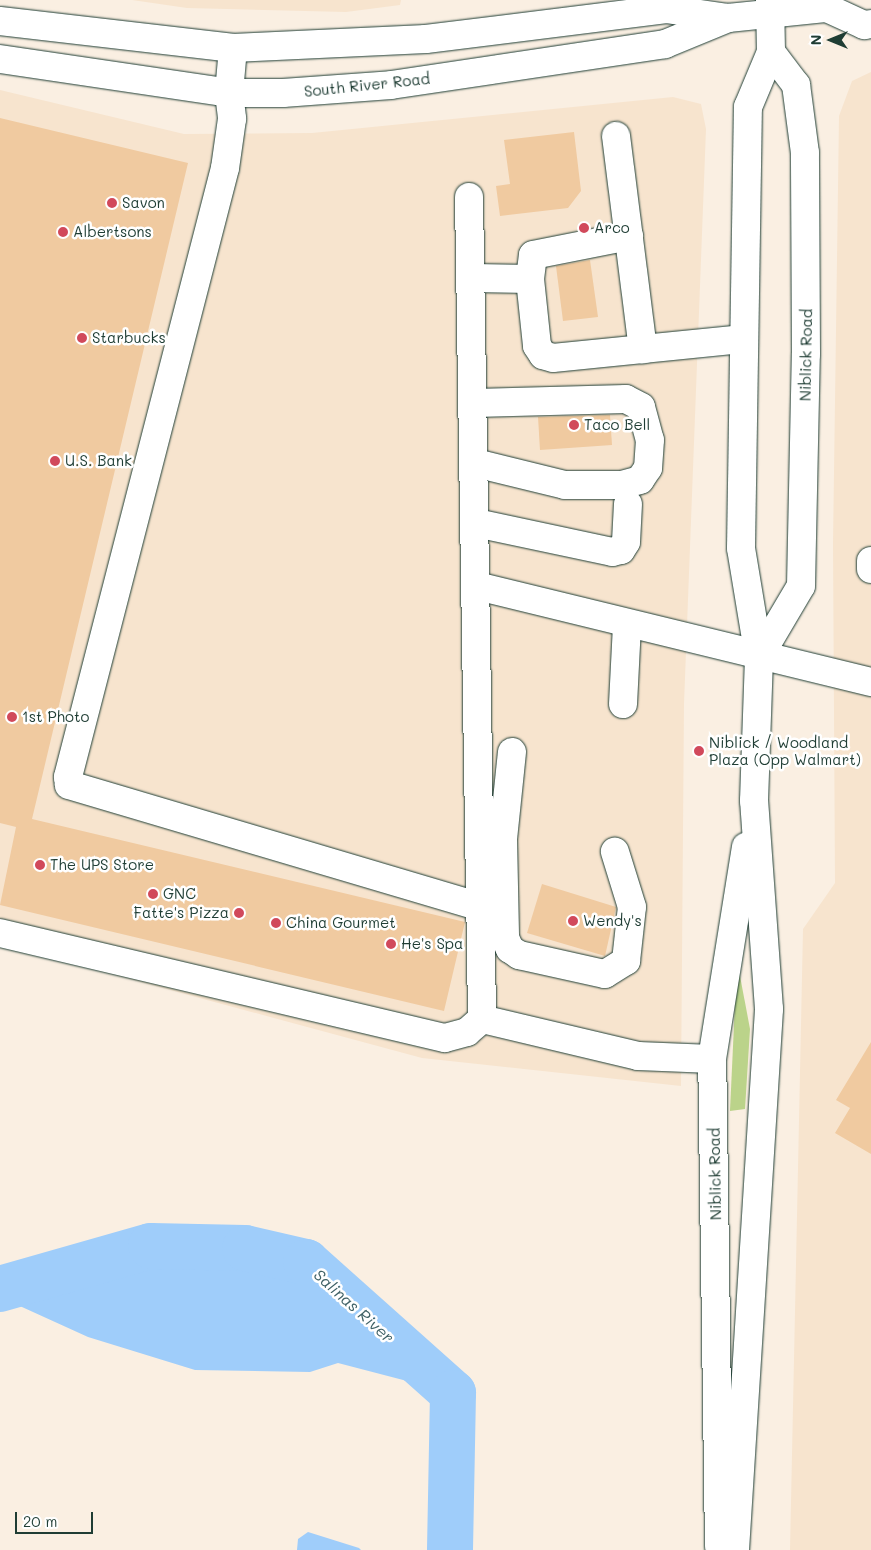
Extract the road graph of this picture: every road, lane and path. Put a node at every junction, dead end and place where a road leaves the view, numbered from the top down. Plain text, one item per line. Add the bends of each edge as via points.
1 (833, 4) edge
2 (770, 7) edge
3 (728, 18) junction
4 (0, 21) edge
5 (871, 24) edge
6 (233, 48) junction
7 (771, 52) junction
8 (0, 59) edge
9 (229, 93) junction
10 (616, 136) dead end
11 (469, 197) dead end
12 (629, 236) junction
13 (473, 278) junction
14 (530, 279) junction
15 (744, 339) junction
16 (643, 349) junction
17 (475, 402) junction
18 (475, 463) junction
19 (628, 504) dead end
20 (476, 523) junction
21 (871, 561) edge
22 (871, 569) edge
23 (477, 586) junction
24 (627, 624) junction
25 (759, 656) junction
26 (871, 682) edge
27 (623, 704) dead end
28 (512, 752) dead end
29 (754, 801) junction
30 (614, 852) dead end
31 (481, 907) junction
32 (0, 933) edge
33 (482, 1019) junction
34 (712, 1059) junction
35 (719, 1550) edge
36 (735, 1550) edge

1 - 2 main road, South River Road
1 - 5 main road, South River Road via 864,25
2 - 3 main road, South River Road
2 - 7 main road, Niblick Road
3 - 6 main road, South River Road via 666,9 426,39
3 - 9 main road, South River Road via 656,45 391,85
4 - 6 main road, South River Road
6 - 9 main road
7 - 15 main road, Niblick Road via 748,107
7 - 25 main road, Niblick Road via 796,85 805,153 806,354 801,586
8 - 9 main road, South River Road
9 - 31 main road via 232,119 225,168 68,777 69,785
10 - 12 main road
11 - 13 main road
12 - 14 main road via 533,255
12 - 16 main road
13 - 14 main road
13 - 17 main road
14 - 16 main road via 537,346 543,355 553,358
15 - 16 main road
15 - 25 main road, Niblick Road via 741,548
17 - 18 main road
17 - 18 main road via 626,399 641,407 650,440 648,468 640,480 620,485 565,486
18 - 20 main road
19 - 20 main road via 626,542 620,550 612,552
20 - 23 main road
21 - 22 main road
23 - 24 main road
23 - 31 main road
24 - 25 main road
24 - 27 main road
25 - 26 main road
25 - 29 main road, Niblick Road
28 - 30 main road via 503,839 505,938 510,948 519,955 605,974 626,961 631,940 632,907
29 - 34 main road, Niblick Road
29 - 36 main road, Niblick Road via 769,1009
31 - 33 main road
32 - 33 main road via 445,1038 467,1032
33 - 34 main road via 638,1056
34 - 35 main road, Niblick Road

